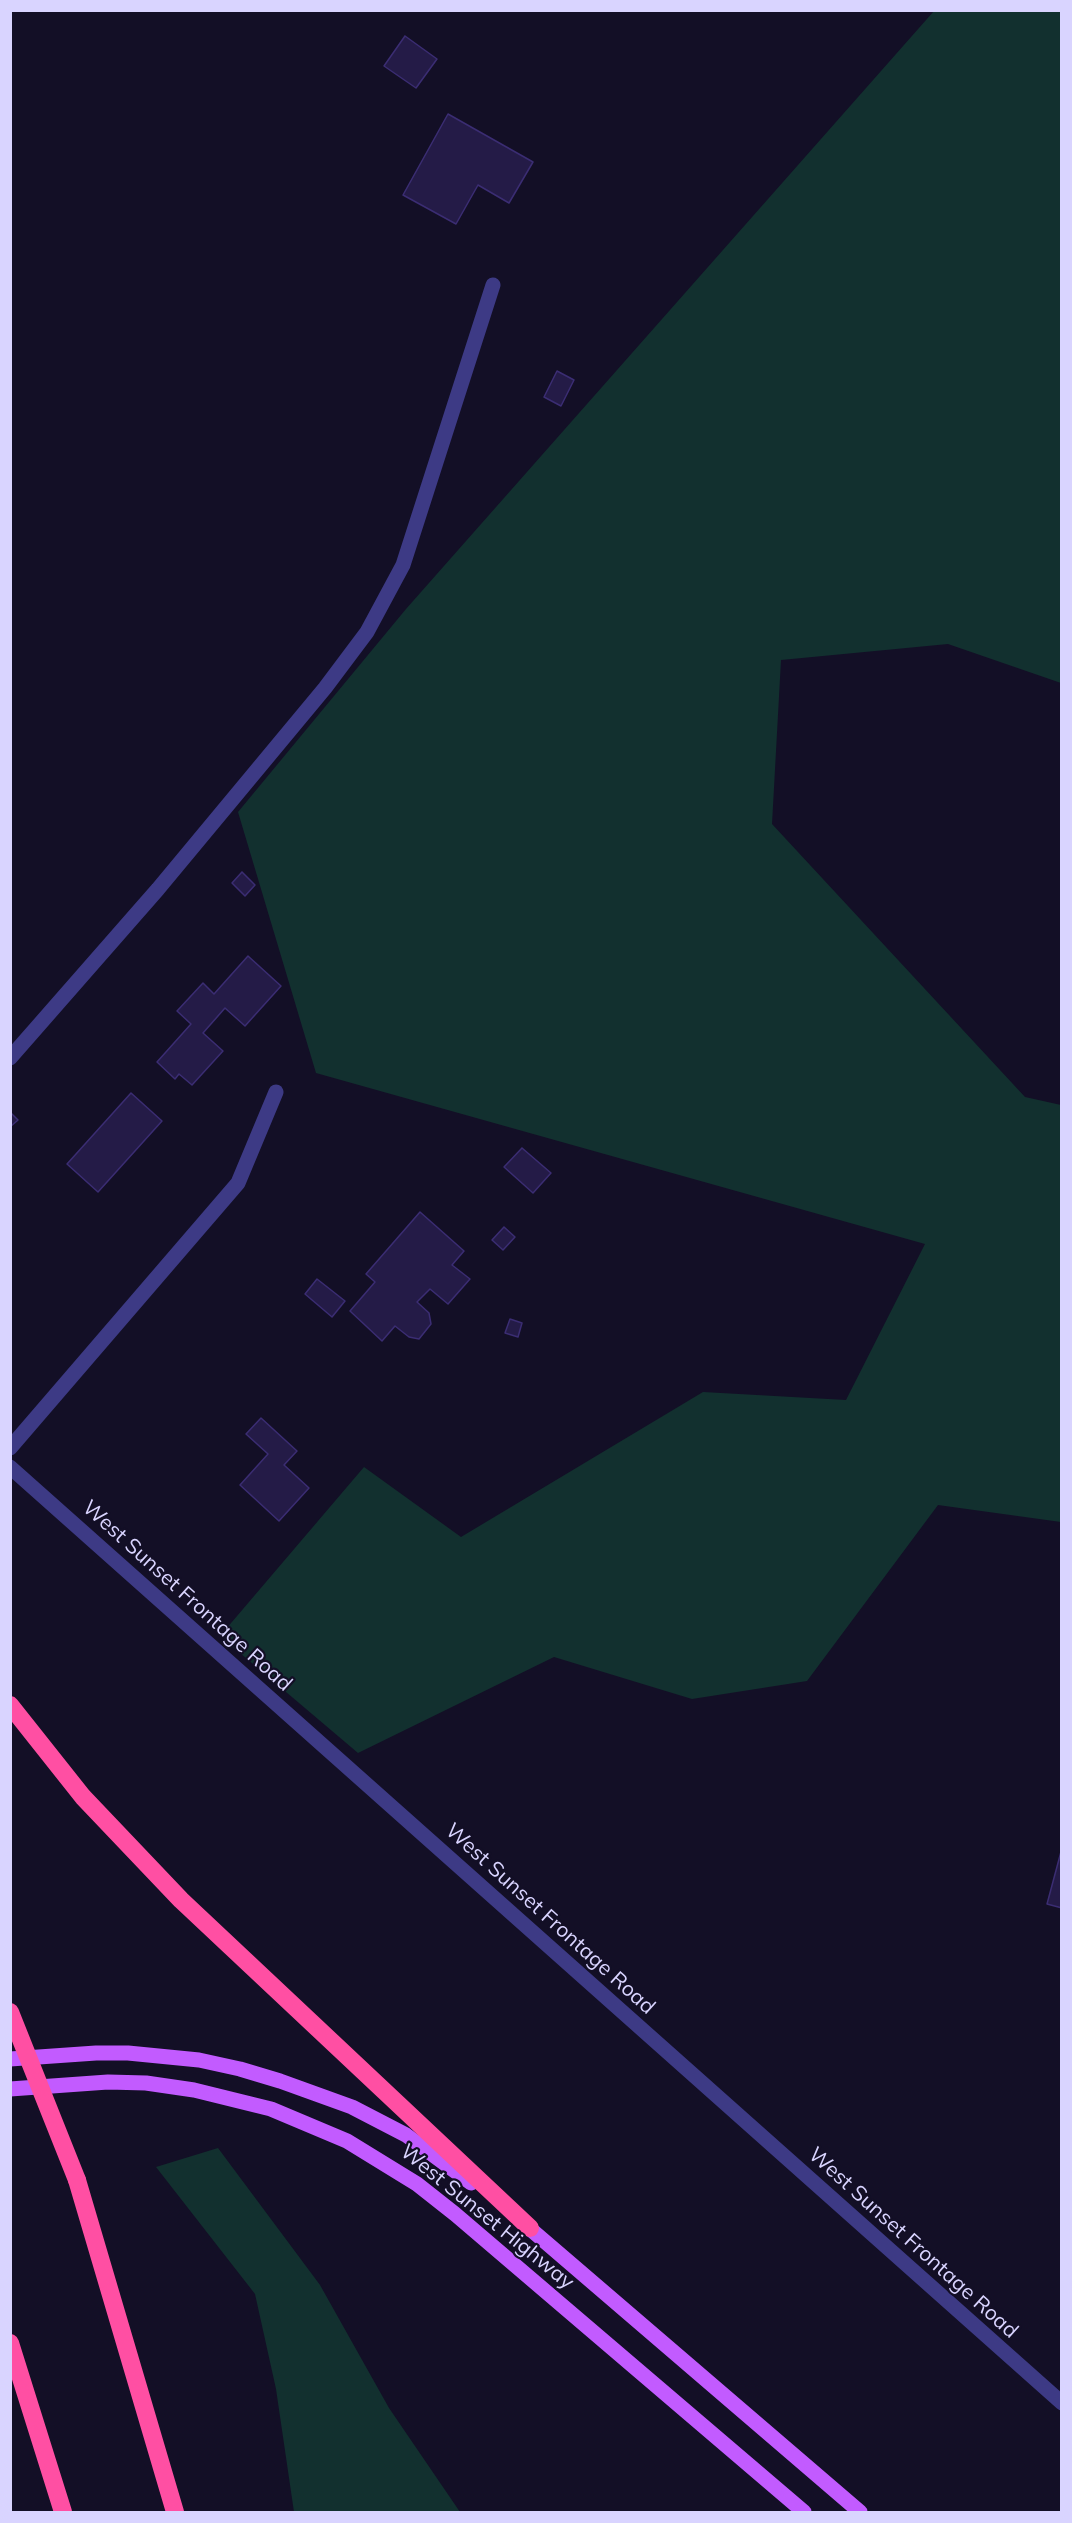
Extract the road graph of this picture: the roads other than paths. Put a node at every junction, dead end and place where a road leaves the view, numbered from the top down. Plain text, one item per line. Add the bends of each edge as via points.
1 (493, 285) dead end
2 (10, 1058) edge
3 (276, 1092) dead end
4 (10, 1448) edge
5 (10, 1467) edge
6 (10, 1705) edge
7 (10, 2012) edge
8 (10, 2060) edge
9 (10, 2089) edge
10 (530, 2228) junction
11 (10, 2343) edge
12 (1062, 2403) edge
13 (63, 2512) edge
14 (175, 2512) edge
15 (804, 2512) edge
16 (860, 2512) edge

1 - 2 street via 403,565 367,632 158,889
3 - 4 street via 238,1184
5 - 12 street, West Sunset Frontage Road
6 - 10 highway via 83,1797 172,1891
7 - 14 highway, bridge via 77,2180
8 - 10 main road, West Sunset Highway via 96,2053 168,2056 280,2081 352,2107 406,2135
9 - 15 main road, West Sunset Highway via 108,2082 194,2090 271,2109 379,2158 455,2214
10 - 16 main road, West Sunset Highway
11 - 13 highway

